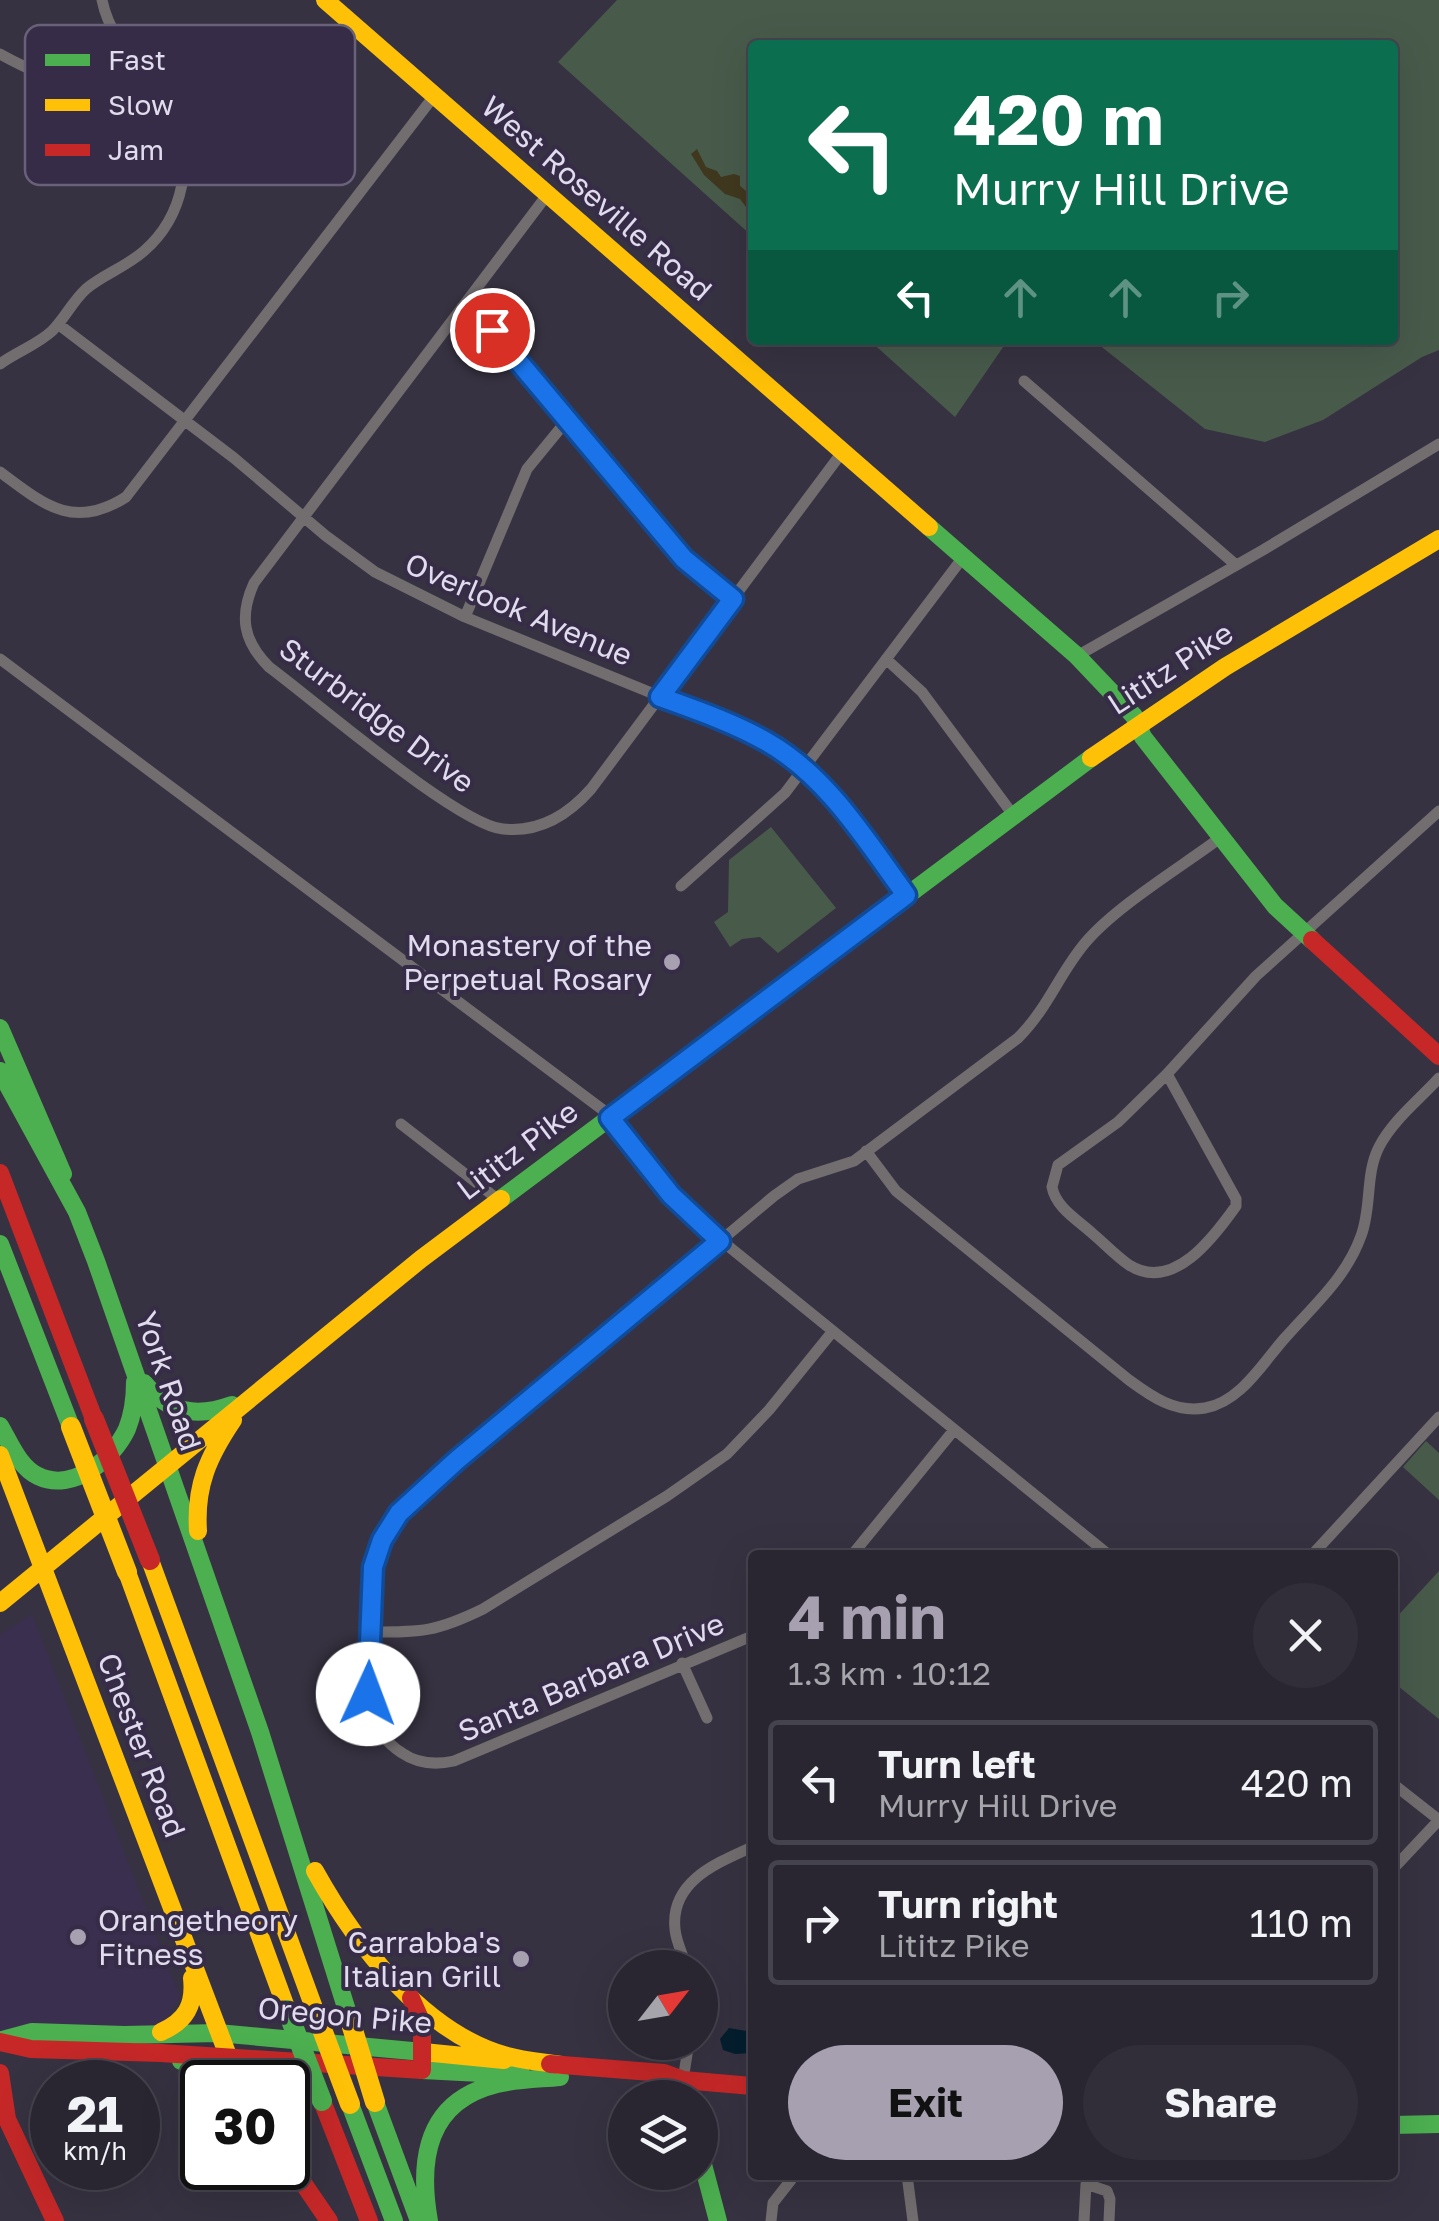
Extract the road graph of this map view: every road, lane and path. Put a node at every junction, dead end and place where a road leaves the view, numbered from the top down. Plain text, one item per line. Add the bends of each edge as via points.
1 (102, 0) edge
2 (325, 0) edge
3 (109, 25) edge
4 (353, 25) edge
5 (355, 26) edge
6 (0, 54) edge
7 (25, 66) edge
8 (434, 96) junction
9 (181, 185) edge
10 (546, 195) junction
11 (462, 308) junction
12 (58, 324) junction
13 (0, 364) edge
14 (1024, 382) dead end
15 (568, 419) junction
16 (186, 420) junction
17 (1439, 444) edge
18 (843, 451) junction
19 (0, 472) edge
20 (302, 516) junction
21 (1439, 539) edge
22 (964, 556) junction
23 (1236, 565) junction
24 (733, 599) junction
25 (465, 617) junction
26 (1076, 656) junction
27 (0, 659) edge
28 (886, 659) junction
29 (660, 697) junction
30 (1136, 726) junction
31 (804, 770) junction
32 (1439, 811) edge
33 (1014, 816) junction
34 (1220, 838) junction
35 (681, 886) dead end
36 (906, 895) junction
37 (1302, 932) junction
38 (0, 1028) edge
39 (1439, 1056) edge
40 (0, 1071) edge
41 (1166, 1074) junction
42 (1439, 1078) edge
43 (610, 1118) junction
44 (401, 1124) dead end
45 (866, 1151) junction
46 (0, 1173) edge
47 (500, 1201) junction
48 (76, 1212) junction
49 (720, 1241) junction
50 (0, 1244) edge
51 (833, 1331) junction
52 (131, 1359) junction
53 (248, 1398) junction
54 (1439, 1417) edge
55 (0, 1426) edge
56 (954, 1430) junction
57 (0, 1455) edge
58 (166, 1466) junction
59 (22, 1512) junction
60 (858, 1550) edge
61 (1103, 1550) edge
62 (1317, 1550) edge
63 (42, 1569) junction
64 (205, 1571) junction
65 (20, 1585) junction
66 (0, 1603) edge
67 (371, 1632) junction
68 (748, 1638) edge
69 (682, 1663) junction
70 (707, 1718) dead end
71 (267, 1759) junction
72 (1398, 1788) edge
73 (1439, 1820) edge
74 (748, 1849) edge
75 (1398, 1864) edge
76 (180, 1932) junction
77 (681, 1950) edge
78 (411, 1998) junction
79 (218, 2033) junction
80 (0, 2041) edge
81 (157, 2044) junction
82 (227, 2057) junction
83 (188, 2060) edge
84 (228, 2060) edge
85 (423, 2061) junction
86 (561, 2071) junction
87 (0, 2073) edge
88 (633, 2080) edge
89 (748, 2086) edge
90 (718, 2087) edge
91 (1398, 2124) edge
92 (1439, 2124) edge
93 (791, 2180) dead end
94 (908, 2180) edge
95 (308, 2190) edge
96 (710, 2190) edge
97 (56, 2221) edge
98 (329, 2221) edge
99 (369, 2221) edge
100 (394, 2221) edge
101 (418, 2221) edge
102 (429, 2221) edge
103 (718, 2221) edge
104 (771, 2221) edge
105 (913, 2221) edge
106 (1084, 2221) edge
107 (1110, 2221) edge

1 - 3 street
2 - 4 main road, West Roseville Road
5 - 8 main road, West Roseville Road
6 - 7 street
8 - 10 main road, West Roseville Road
8 - 16 street
9 - 12 street via 168,222 145,250 89,287
10 - 11 street, Sturbridge Drive
10 - 18 main road, West Roseville Road
11 - 15 street via 502,340
11 - 20 street, Sturbridge Drive
12 - 13 street
12 - 16 street, Overlook Avenue
14 - 23 street
15 - 24 street via 684,559
15 - 25 street via 512,497
16 - 19 street via 126,497 102,510 50,508
16 - 20 street, Overlook Avenue
17 - 23 street
18 - 22 main road, West Roseville Road
18 - 24 street, Sturbridge Drive
20 - 25 street, Overlook Avenue via 374,572
20 - 29 street, Sturbridge Drive via 247,598 244,626 252,648 268,667 482,824 515,830 564,814 591,789
21 - 30 main road, Lititz Pike
22 - 26 main road, West Roseville Road
22 - 28 street
23 - 26 street
24 - 29 street, Sturbridge Drive
25 - 29 street, Overlook Avenue
26 - 30 main road, West Roseville Road
27 - 43 street
28 - 31 street
28 - 33 street via 922,692
29 - 31 street, Overlook Avenue via 766,741
30 - 33 main road, Lititz Pike
30 - 34 main road, West Roseville Road
31 - 35 street via 767,813
31 - 36 street, Overlook Avenue via 850,818
32 - 37 street
33 - 36 main road, Lititz Pike
34 - 37 main road, West Roseville Road
34 - 45 street, Santa Barbara Drive via 1093,935 1018,1038
36 - 43 main road, Lititz Pike
37 - 39 main road, West Roseville Road
37 - 41 street
38 - 48 main road, York Road
40 - 48 main road
41 - 41 street via 1236,1206 1184,1264 1148,1272 1132,1267 1062,1206 1052,1187 1058,1165 1118,1122
42 - 45 street via 1378,1148 1366,1222 1339,1279 1248,1382 1209,1408 1181,1408 1150,1396 896,1191
43 - 47 main road, Lititz Pike
43 - 49 street via 671,1195
44 - 47 street
45 - 49 street, Santa Barbara Drive via 793,1182
46 - 100 main road, bridge
47 - 53 main road, Lititz Pike
48 - 52 main road, York Road
49 - 51 street
49 - 67 street, Santa Barbara Drive via 399,1513 373,1567
50 - 99 main road, bridge
51 - 56 street
51 - 67 street via 757,1424 695,1478 446,1627
52 - 53 main road via 157,1398 178,1412 213,1413
52 - 55 main road via 135,1399 128,1426 88,1471 61,1482 42,1478
52 - 58 main road, York Road
53 - 58 main road, Lititz Pike
53 - 64 main road via 200,1472 196,1512
54 - 62 street
56 - 60 street
56 - 61 street
57 - 59 main road, Chester Road
58 - 63 main road, Lititz Pike
58 - 64 main road, York Road
59 - 63 main road, Chester Road
59 - 65 main road
63 - 65 main road, Lititz Pike
63 - 76 main road, Chester Road
64 - 71 main road, York Road
65 - 66 main road, Lititz Pike
67 - 69 street, Santa Barbara Drive via 368,1694 375,1726 398,1751 430,1763 464,1758
68 - 69 street, Santa Barbara Drive
69 - 70 street
71 - 78 main road via 336,1912 369,1959
71 - 101 main road, bridge
72 - 73 street
73 - 75 street
74 - 77 street via 702,1871 682,1894 675,1931
76 - 79 main road, Chester Road
76 - 81 main road via 193,1986 190,2009
78 - 85 main road via 420,2012
78 - 86 main road via 473,2041
79 - 81 main road, Oregon Pike
79 - 82 main road, Chester Road
79 - 85 main road, Oregon Pike
80 - 81 main road, Oregon Pike via 32,2032
81 - 82 main road, Oregon Pike
81 - 83 main road
82 - 84 main road, Chester Road
82 - 85 main road, Oregon Pike
85 - 86 main road, Oregon Pike
86 - 88 main road, Oregon Pike
86 - 102 main road via 483,2088 443,2116 424,2162
87 - 97 main road via 11,2128
89 - 90 main road, Oregon Pike
91 - 92 main road
93 - 104 street via 773,2203
94 - 105 street
95 - 98 main road
96 - 103 main road
106 - 107 street via 1086,2184 1106,2191

